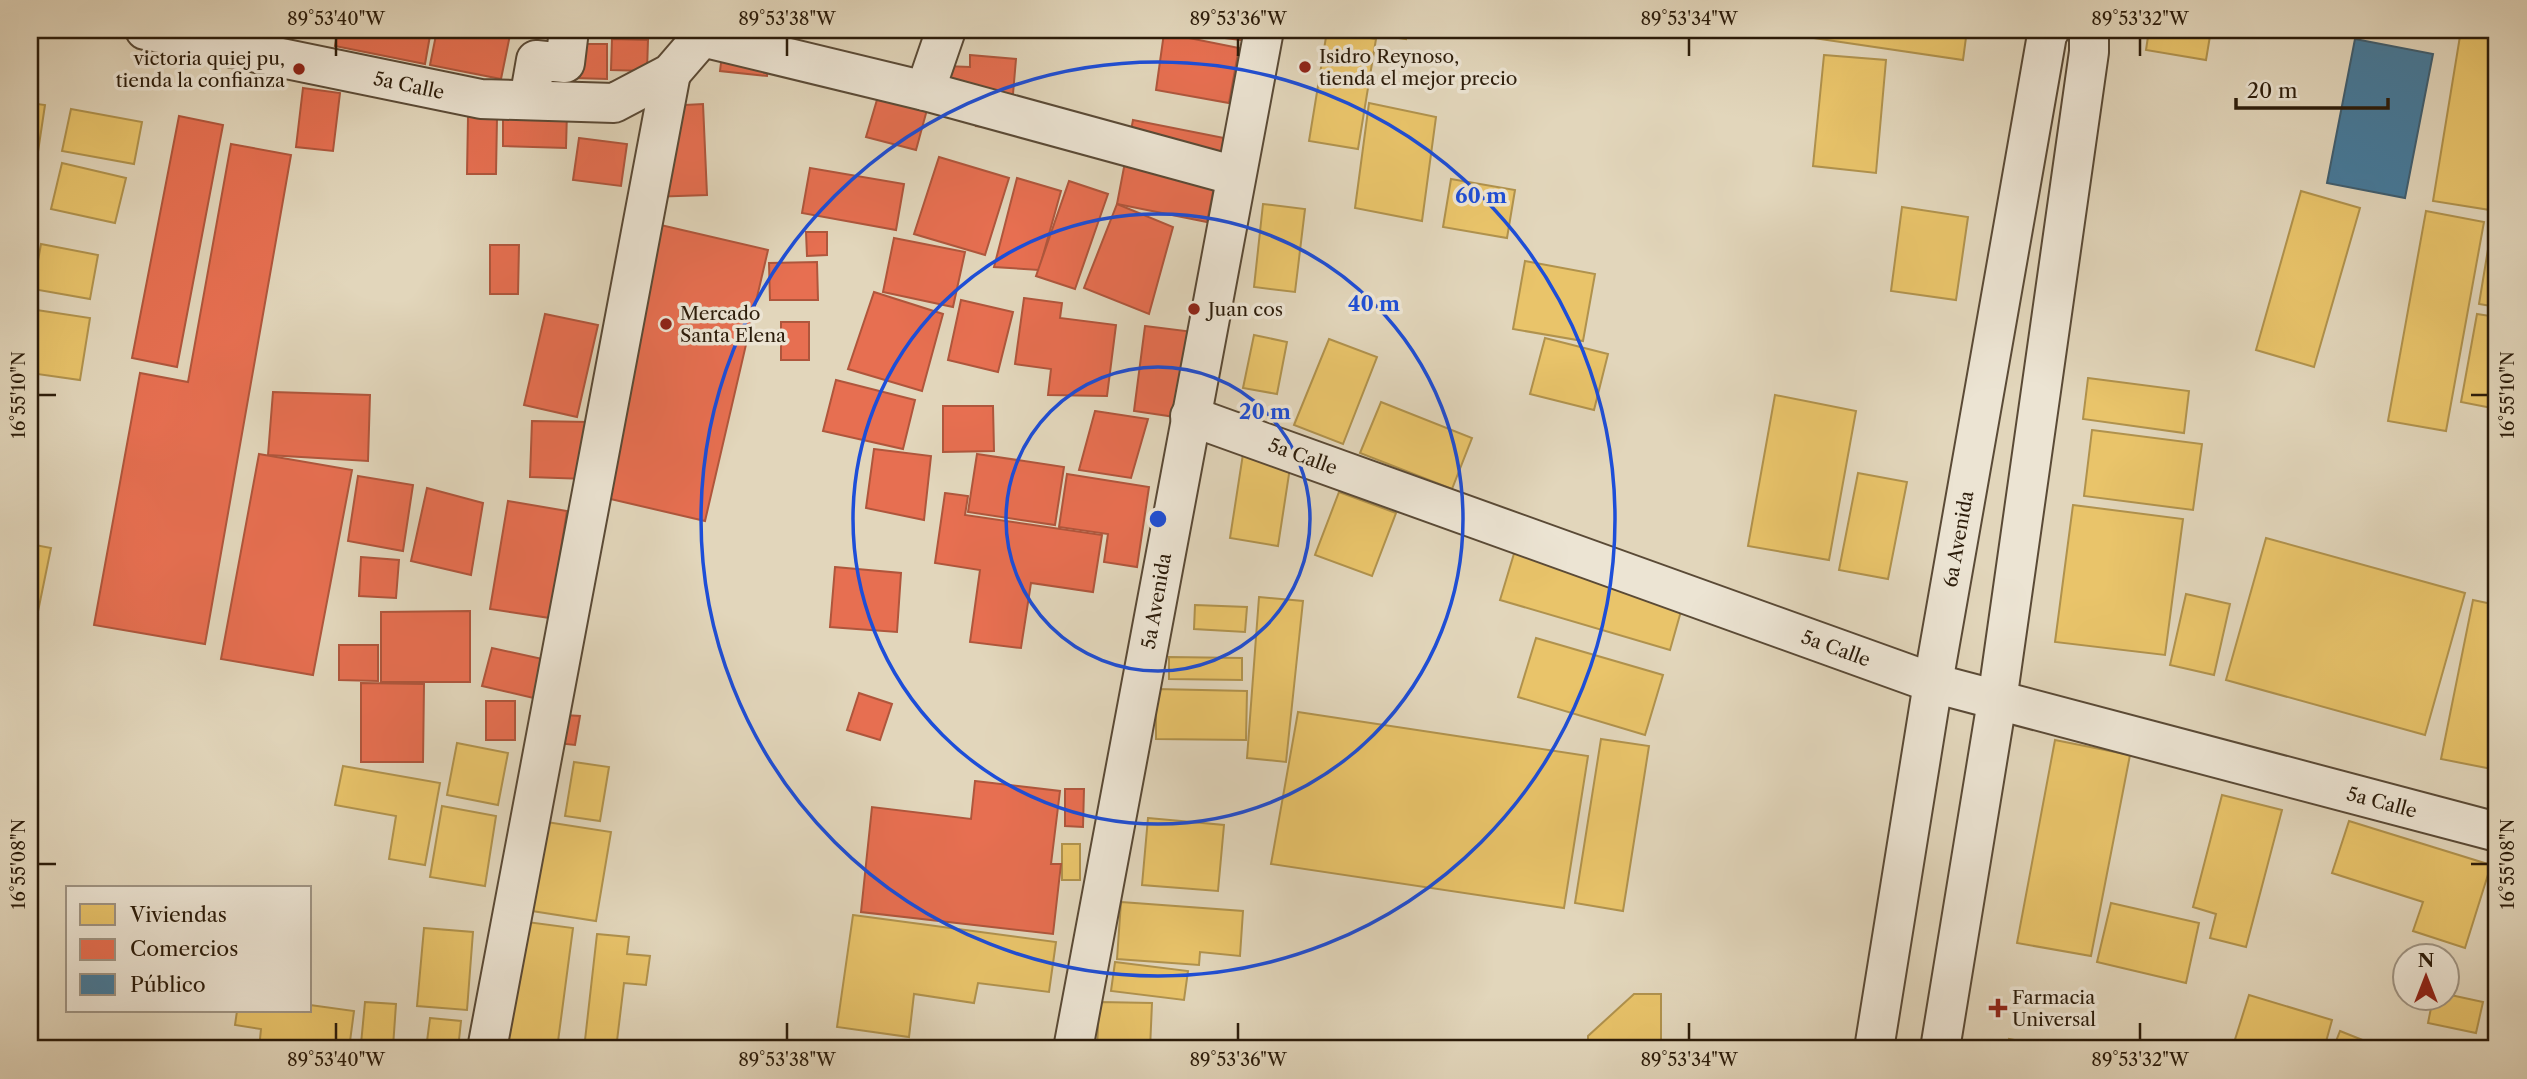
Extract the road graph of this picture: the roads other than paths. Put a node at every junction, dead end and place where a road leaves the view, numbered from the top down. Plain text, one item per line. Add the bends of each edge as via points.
1 (145, 30) edge
2 (569, 30) edge
3 (946, 30) edge
4 (1264, 30) edge
5 (2050, 30) edge
6 (2089, 30) edge
7 (704, 33) edge
8 (671, 73) junction
9 (925, 91) junction
10 (529, 100) junction
11 (1236, 176) junction
12 (1191, 416) junction
13 (1933, 683) junction
14 (1997, 701) junction
15 (2497, 832) edge
16 (486, 1049) edge
17 (1073, 1049) edge
18 (1874, 1049) edge
19 (1940, 1049) edge

1 - 10 street, 5a Calle via 481,99
2 - 10 street via 565,63 536,61
3 - 9 street
4 - 11 street, 5a Avenida
5 - 13 street, 6a Avenida
6 - 14 street via 2090,52
7 - 8 street
7 - 9 street
8 - 10 street, 5a Calle via 614,103
8 - 16 street
9 - 11 street
11 - 12 street, 5a Avenida
12 - 13 street, 5a Calle
12 - 17 street, 5a Avenida
13 - 14 street, 5a Calle
13 - 18 street, 6a Avenida
14 - 15 street, 5a Calle
14 - 19 street

